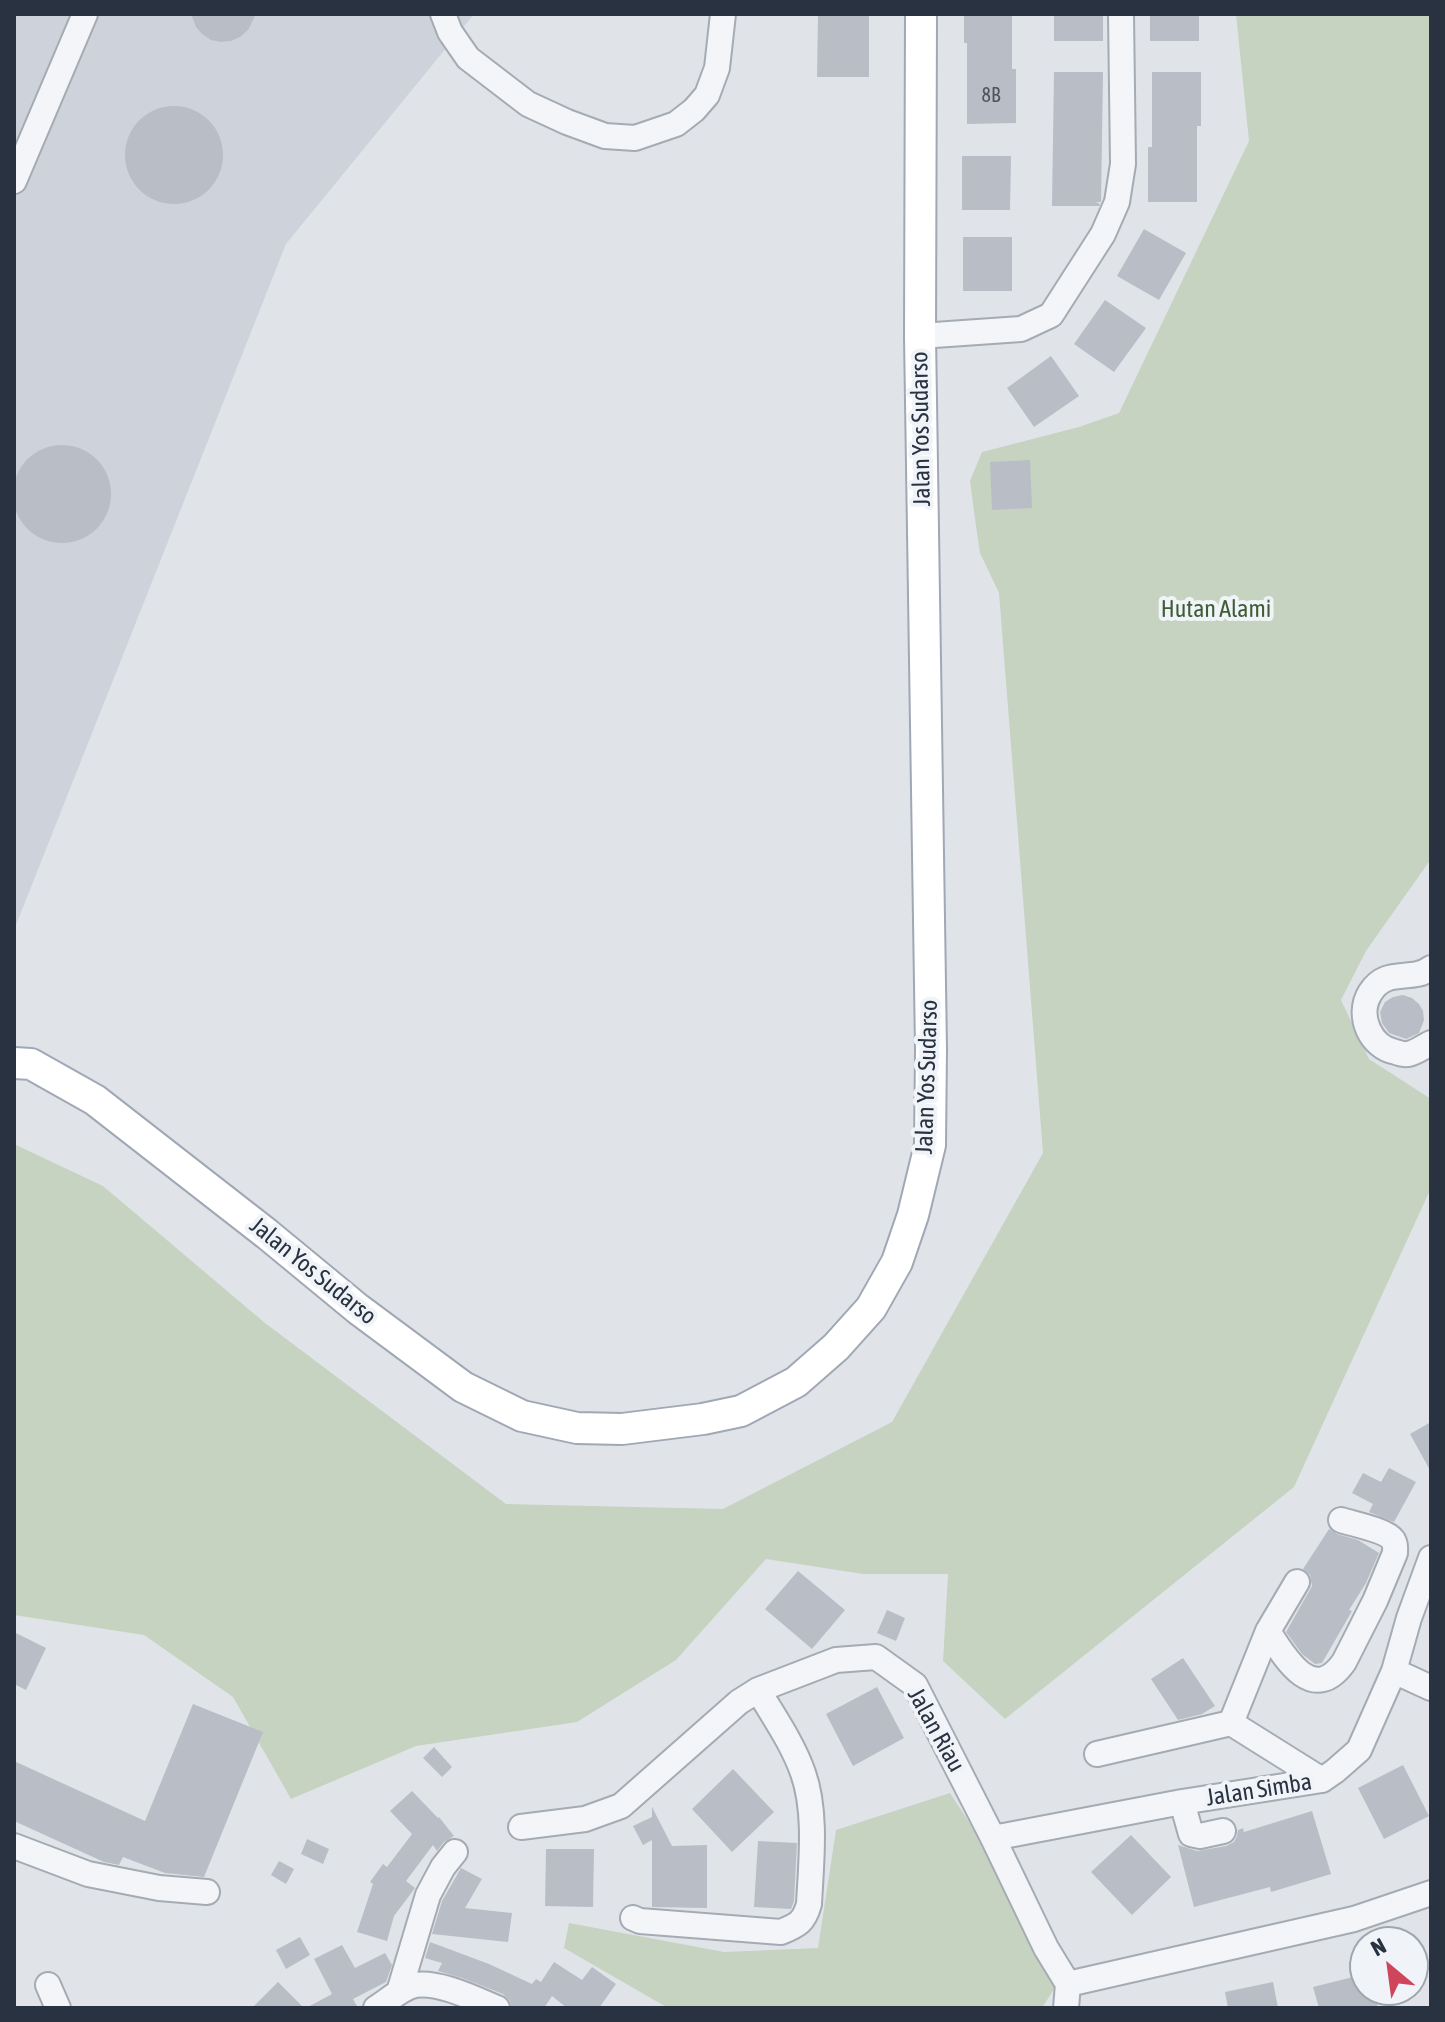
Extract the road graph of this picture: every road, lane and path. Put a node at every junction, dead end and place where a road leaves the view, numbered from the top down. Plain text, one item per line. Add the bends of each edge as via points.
1 (85, 14) edge
2 (443, 14) edge
3 (723, 14) edge
4 (921, 14) edge
5 (1121, 14) edge
6 (14, 181) edge
7 (920, 336) junction
8 (1428, 976) edge
9 (1431, 1043) edge
10 (14, 1063) edge
11 (1341, 1520) dead end
12 (1431, 1558) edge
13 (1297, 1582) dead end
14 (1268, 1631) junction
15 (1394, 1671) junction
16 (1431, 1688) edge
17 (758, 1690) junction
18 (1231, 1723) junction
19 (1097, 1754) dead end
20 (1322, 1780) junction
21 (1182, 1802) junction
22 (521, 1827) dead end
23 (1223, 1831) dead end
24 (993, 1838) junction
25 (14, 1846) edge
26 (455, 1852) dead end
27 (207, 1892) dead end
28 (1431, 1893) edge
29 (633, 1918) dead end
30 (399, 1992) junction
31 (1067, 1996) edge
32 (376, 2008) edge
33 (497, 2008) edge

1 - 6 street
2 - 3 street via 468,58 528,104 605,136 635,138 676,124 707,95 717,68
4 - 7 main road, Jalan Yos Sudarso
5 - 7 street via 1123,164 1117,202 1103,234 1051,315 1021,329
7 - 10 main road, Jalan Yos Sudarso via 930,1145 897,1262 871,1308 796,1382 741,1411 703,1419 622,1429 577,1428 522,1416 463,1387 95,1100 31,1064
8 - 9 street via 1383,979 1369,994 1364,1012 1369,1034 1385,1050 1407,1055
11 - 14 street via 1387,1534 1395,1545 1375,1601 1344,1662 1328,1677 1310,1679 1289,1663
12 - 15 street, Jalan Simba
13 - 14 street
14 - 18 street
15 - 16 street
15 - 20 street, Jalan Simba via 1359,1750
17 - 22 street, Jalan Riau via 621,1806 585,1819
17 - 24 street, Jalan Riau via 836,1660 876,1657 915,1685
17 - 29 street via 804,1774 811,1811 806,1915 781,1932
18 - 19 street
18 - 20 street
20 - 21 street, Jalan Simba
21 - 23 street via 1191,1834
21 - 24 street, Jalan Simba
24 - 31 street, Jalan Riau
25 - 27 street via 88,1874
26 - 30 street via 428,1895
28 - 31 street via 1354,1919
30 - 32 street
30 - 33 street via 416,1985 438,1986

